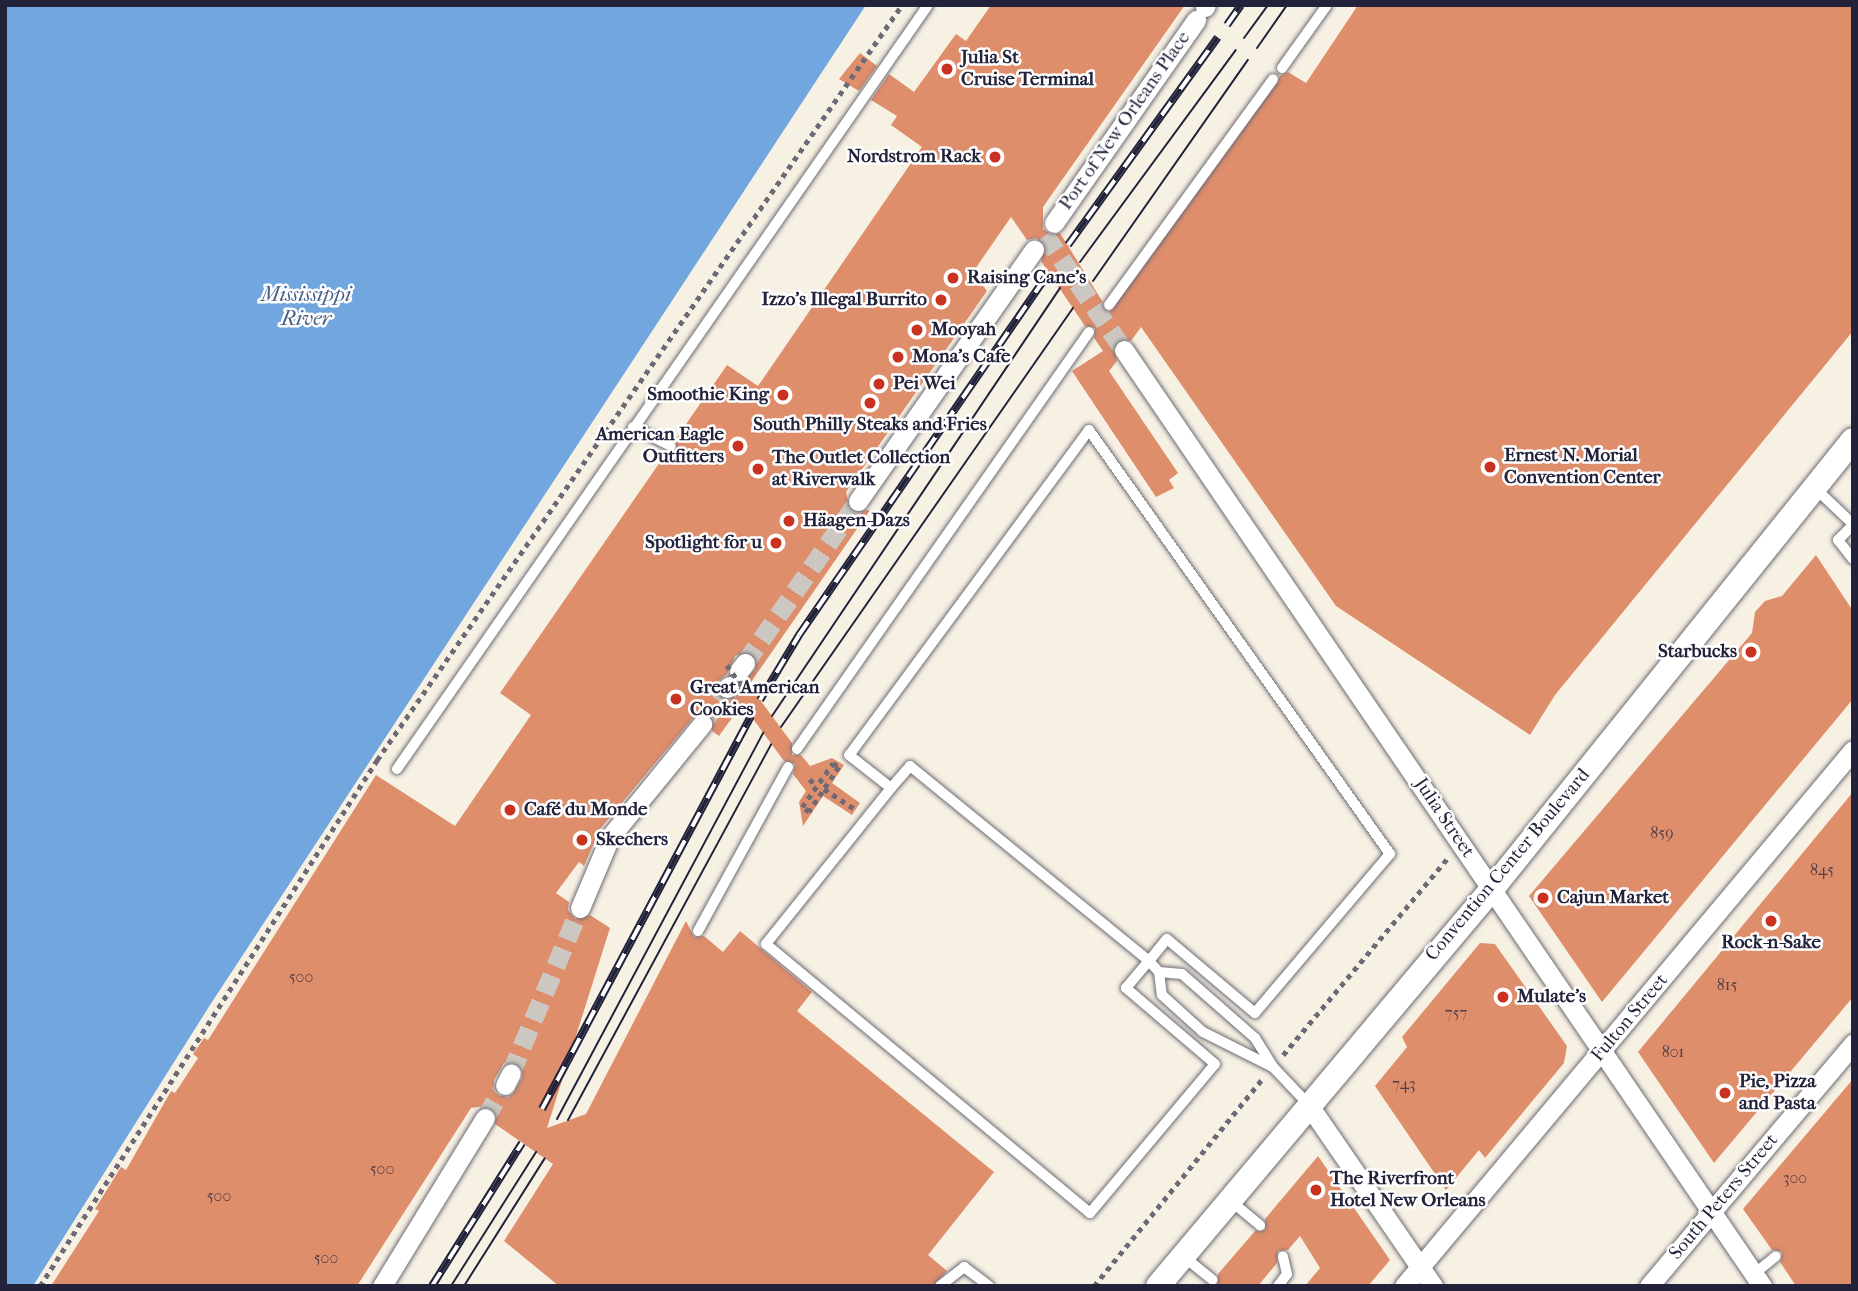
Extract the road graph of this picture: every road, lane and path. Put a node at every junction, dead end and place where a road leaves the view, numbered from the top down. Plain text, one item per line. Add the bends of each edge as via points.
1 (902, 5) edge
2 (928, 5) edge
3 (1328, 5) edge
4 (1202, 11) edge
5 (1282, 68) dead end
6 (1273, 79) dead end
7 (1054, 223) dead end
8 (1034, 250) dead end
9 (1109, 305) dead end
10 (1089, 332) dead end
11 (1124, 350) tunnel mouth
12 (634, 427) junction
13 (1853, 440) edge
14 (671, 446) dead end
15 (1814, 487) junction
16 (858, 501) tunnel mouth
17 (1853, 524) edge
18 (1853, 559) edge
19 (702, 724) tunnel mouth
20 (797, 749) dead end
21 (1853, 750) edge
22 (833, 763) dead end
23 (788, 766) dead end
24 (839, 767) dead end
25 (397, 769) dead end
26 (810, 779) dead end
27 (816, 787) junction
28 (891, 788) junction
29 (824, 789) junction
30 (844, 801) dead end
31 (1492, 889) junction
32 (580, 908) tunnel mouth
33 (698, 931) dead end
34 (1149, 961) junction
35 (1159, 972) junction
36 (1853, 1044) edge
37 (1603, 1051) junction
38 (1273, 1067) junction
39 (1308, 1104) junction
40 (485, 1118) tunnel mouth
41 (1229, 1200) junction
42 (1712, 1212) junction
43 (1260, 1225) dead end
44 (1183, 1255) junction
45 (1283, 1256) dead end
46 (1776, 1256) dead end
47 (1420, 1267) junction
48 (1213, 1280) dead end
49 (1758, 1280) edge
50 (40, 1286) edge
51 (382, 1286) edge
52 (940, 1286) edge
53 (989, 1286) edge
54 (1158, 1286) edge
55 (1278, 1286) edge
56 (1404, 1286) edge
57 (1433, 1286) edge
58 (1650, 1286) edge

1 - 50 path via 377,760
2 - 12 lane
3 - 5 lane
4 - 7 street, Port of New Orleans Place
6 - 9 lane
8 - 16 street
10 - 20 lane
11 - 31 street, Julia Street
12 - 14 lane
12 - 25 lane
13 - 15 street, Convention Center Boulevard
15 - 17 lane
15 - 31 street, Convention Center Boulevard
17 - 18 lane via 1838,540
19 - 32 street via 610,837
21 - 37 street, Fulton Street
22 - 27 path
23 - 33 lane
24 - 29 path
26 - 27 path
27 - 29 path via 802,807 809,812
28 - 34 lane via 910,766
28 - 34 lane via 766,944 1090,1213 1215,1064 1126,988
28 - 34 lane via 849,755 1089,430 1390,854 1255,1013 1167,939
29 - 30 path
31 - 37 street, Julia Street
31 - 39 street, Convention Center Boulevard
34 - 35 lane
35 - 38 lane via 1182,974 1255,1038
35 - 38 lane via 1163,995 1209,1037
36 - 42 street, South Peters Street
37 - 42 street, Julia Street
37 - 47 street, Fulton Street
38 - 39 lane
39 - 41 street, Convention Center Boulevard
39 - 47 street
40 - 51 street
41 - 43 lane
41 - 44 street, Convention Center Boulevard
42 - 49 street, Julia Street
42 - 58 street, South Peters Street
44 - 48 lane
44 - 54 street, Convention Center Boulevard
45 - 55 lane via 1287,1274
46 - 49 lane
47 - 56 street, Fulton Street
47 - 57 street
52 - 53 lane via 964,1268

